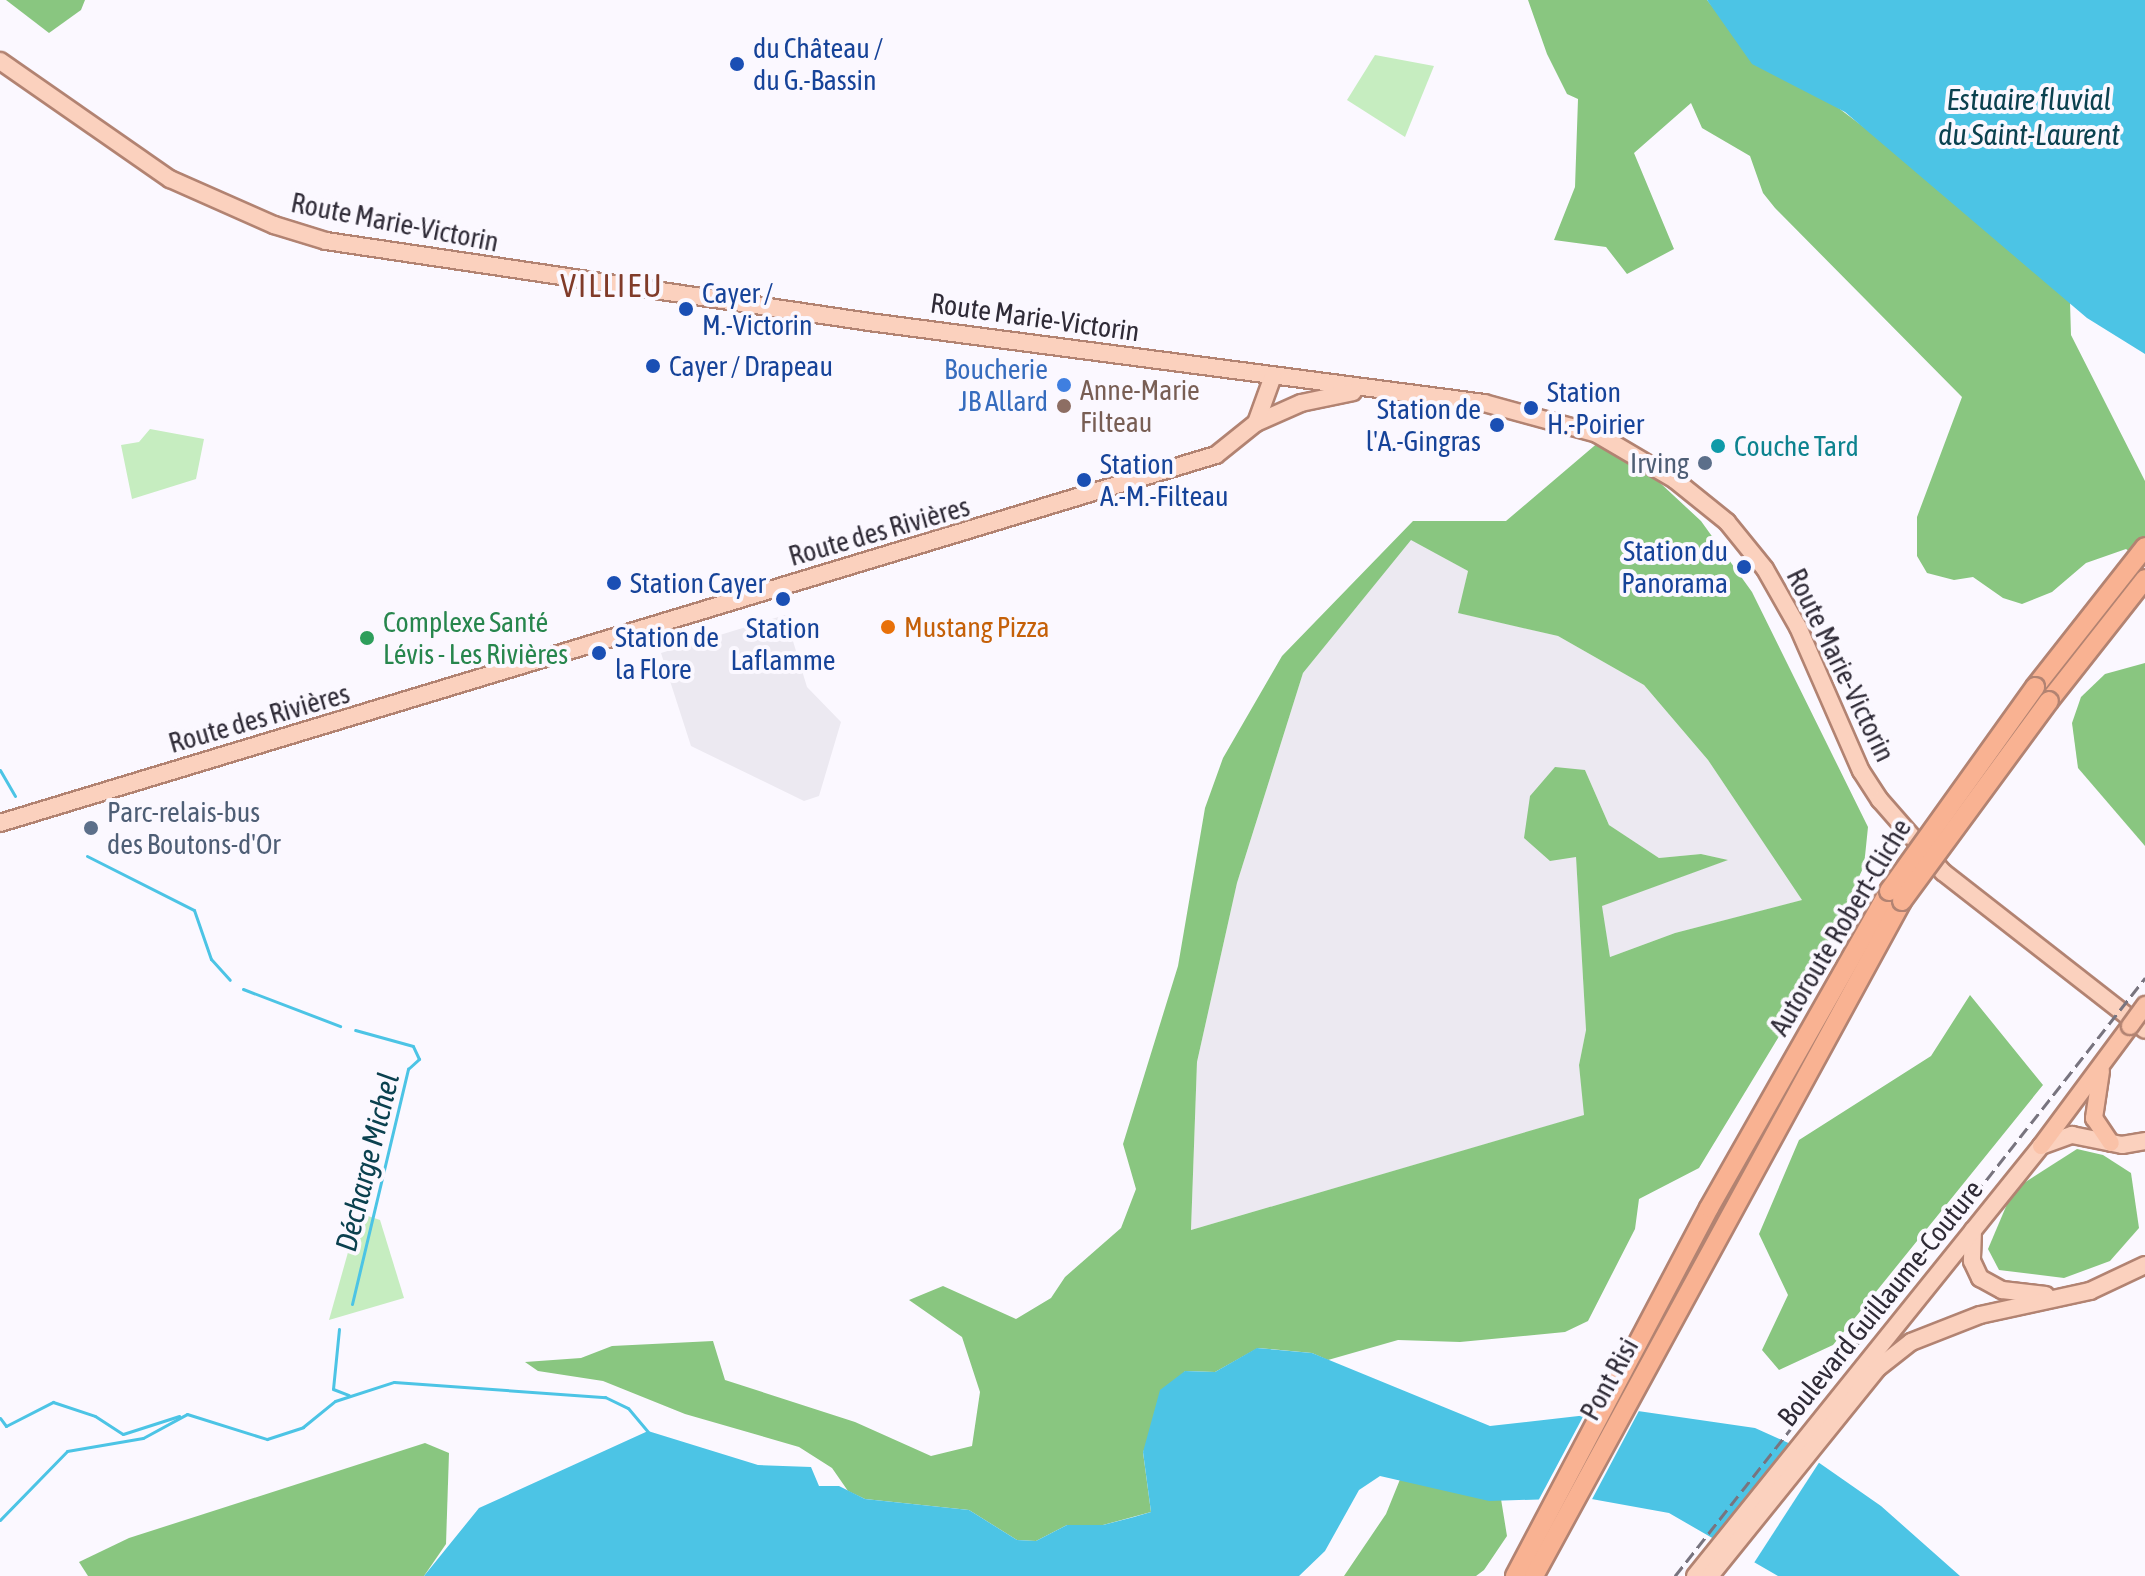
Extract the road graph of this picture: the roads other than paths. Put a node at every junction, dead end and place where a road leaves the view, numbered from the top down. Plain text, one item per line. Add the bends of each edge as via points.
1 (0, 61) edge
2 (1273, 376) junction
3 (1367, 390) junction
4 (1256, 423) junction
5 (2145, 547) edge
6 (2145, 579) edge
7 (0, 823) edge
8 (1905, 827) junction
9 (1895, 896) junction
10 (2145, 1005) edge
11 (2145, 1015) edge
12 (2137, 1028) edge
13 (2103, 1062) junction
14 (2145, 1141) edge
15 (2111, 1143) junction
16 (2041, 1146) junction
17 (1709, 1208) joint
18 (1733, 1210) joint
19 (1974, 1228) junction
20 (2145, 1265) edge
21 (2064, 1296) junction
22 (1873, 1364) junction
23 (1522, 1574) edge
24 (1695, 1576) edge
25 (1710, 1576) edge

1 - 2 main road, Route Marie-Victorin via 170,179 261,221 326,241
2 - 3 main road, Route Marie-Victorin
2 - 4 main road
3 - 4 main road, Route des Rivières via 1301,403
3 - 8 main road, Route Marie-Victorin via 1536,414 1597,434 1675,480 1727,522 1765,569 1798,627 1861,771
4 - 7 main road, Route des Rivières via 1216,455
5 - 9 highway, Autoroute Robert-Cliche, bridge via 2035,687
6 - 9 highway, Autoroute Robert-Cliche, bridge
8 - 11 main road, Route Marie-Victorin via 2000,907
8 - 12 main road, Route Marie-Victorin via 1943,872
9 - 17 highway, Autoroute Robert-Cliche
9 - 18 highway, Autoroute Robert-Cliche
10 - 12 highway, Boulevard Guillaume-Couture, bridge
12 - 13 highway, Boulevard Guillaume-Couture
13 - 15 highway via 2094,1118
13 - 16 highway, Boulevard Guillaume-Couture
14 - 15 main road
15 - 16 main road via 2072,1135
16 - 19 main road, Boulevard Guillaume-Couture
17 - 23 highway, Pont Risi
18 - 23 highway, Pont Risi
19 - 21 main road via 1972,1261 1986,1283 2002,1290
19 - 22 main road, Boulevard Guillaume-Couture
20 - 21 main road, Boulevard Guillaume-Couture via 2090,1291
21 - 22 main road, Boulevard Guillaume-Couture via 1955,1323
22 - 24 main road, Boulevard Guillaume-Couture
22 - 25 main road, Boulevard Guillaume-Couture

